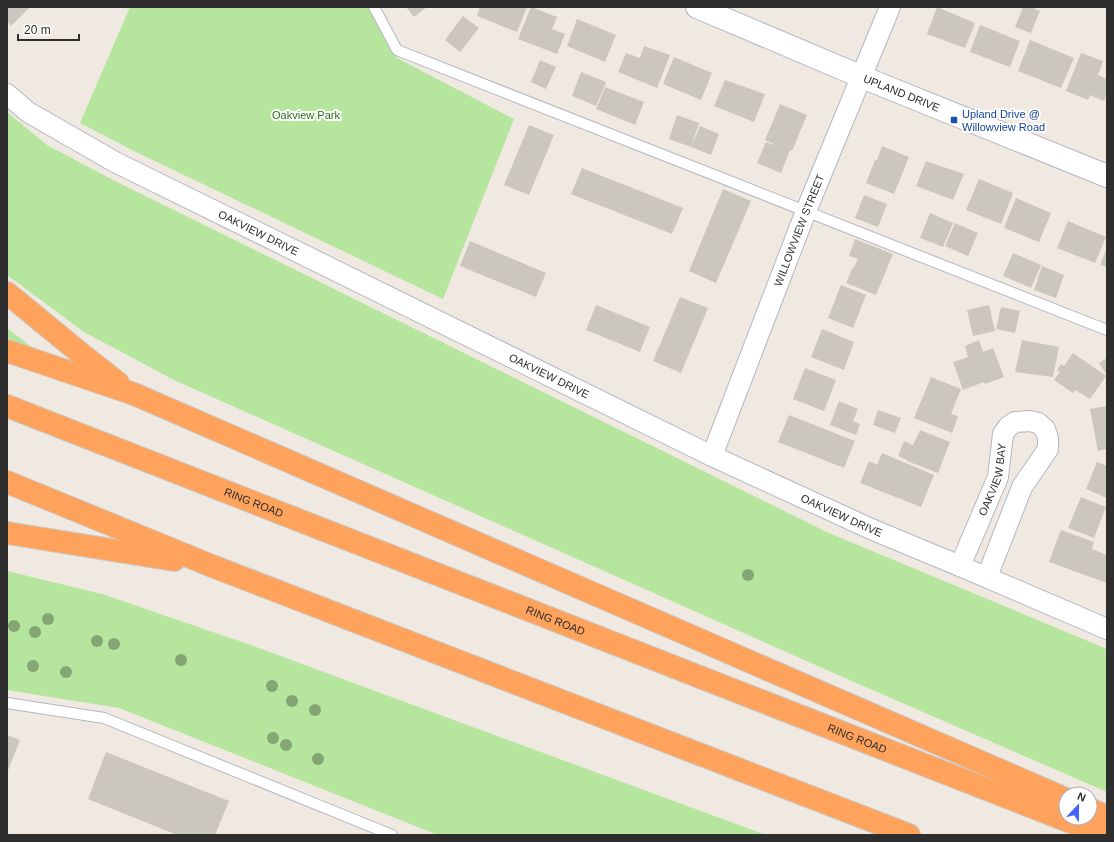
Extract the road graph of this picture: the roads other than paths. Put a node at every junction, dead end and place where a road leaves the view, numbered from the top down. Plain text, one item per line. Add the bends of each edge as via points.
1 (374, 7) edge
2 (697, 7) edge
3 (890, 7) edge
4 (862, 77) junction
5 (7, 94) edge
6 (1107, 176) edge
7 (806, 211) junction
8 (7, 293) edge
9 (1107, 330) edge
10 (7, 351) edge
11 (134, 394) junction
12 (7, 406) edge
13 (712, 456) junction
14 (7, 482) edge
15 (7, 533) edge
16 (212, 566) junction
17 (960, 566) junction
18 (987, 577) junction
19 (1107, 629) edge
20 (7, 703) edge
21 (1058, 796) edge
22 (392, 835) edge
23 (910, 835) edge
24 (1104, 835) edge

1 - 7 lane via 397,50
2 - 4 street, UPLAND DRIVE
3 - 4 street, WILLOWVIEW STREET
4 - 6 street, UPLAND DRIVE
4 - 7 street, WILLOWVIEW STREET
5 - 13 street, OAKVIEW DRIVE via 28,112 115,162
7 - 9 lane
7 - 13 street, WILLOWVIEW STREET
8 - 11 highway via 79,353
10 - 11 highway
11 - 21 highway
12 - 24 highway, RING ROAD
13 - 17 street, OAKVIEW DRIVE via 871,529
14 - 16 highway
15 - 16 highway
16 - 23 highway
17 - 18 street, OAKVIEW DRIVE
17 - 18 street, OAKVIEW BAY via 998,477 1003,434 1015,422 1038,423 1045,429 1048,449 1022,487
18 - 19 street, OAKVIEW DRIVE
20 - 22 lane via 104,718

